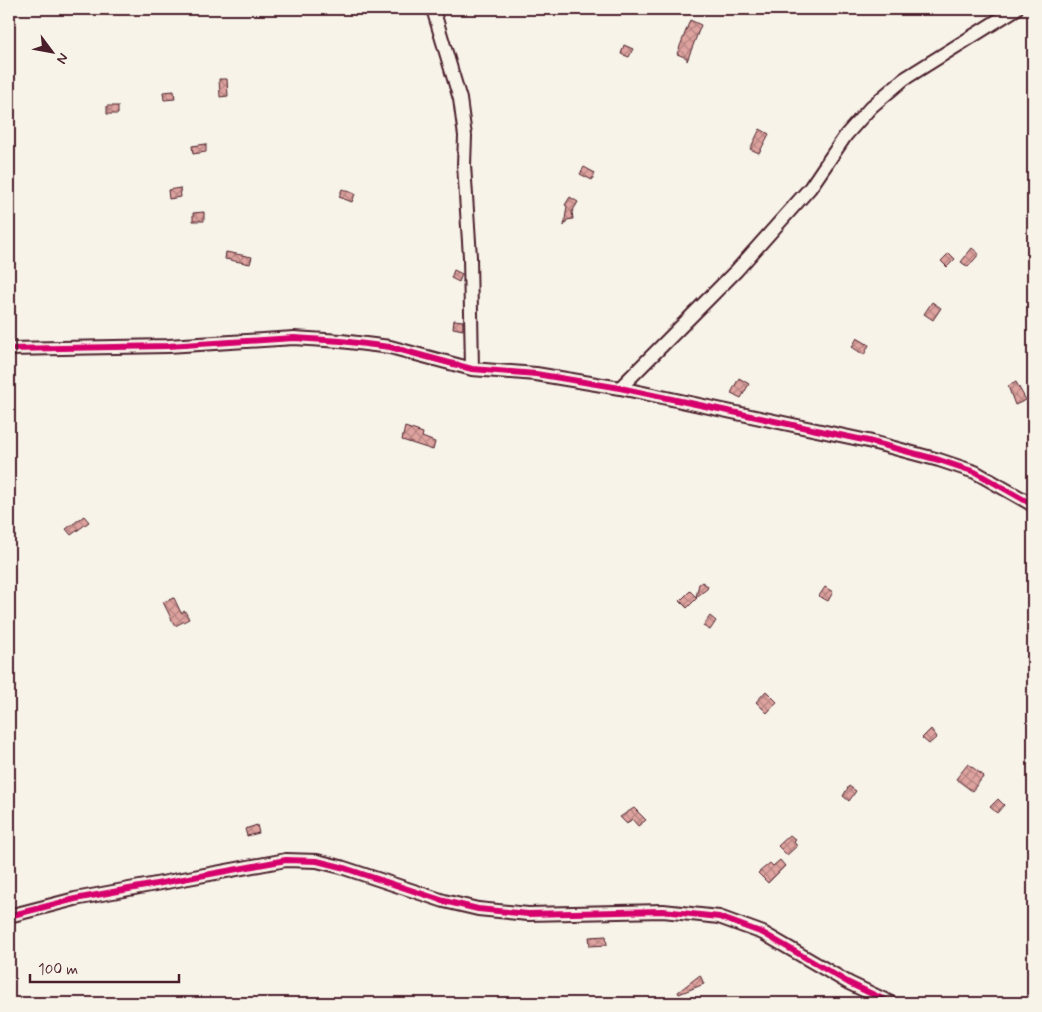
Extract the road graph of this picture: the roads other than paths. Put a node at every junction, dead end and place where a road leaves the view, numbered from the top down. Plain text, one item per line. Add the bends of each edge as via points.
1 (433, 9) edge
2 (1016, 9) edge
3 (9, 349) edge
4 (472, 368) junction
5 (620, 388) junction
6 (1033, 505) edge
7 (9, 916) edge
8 (892, 1003) edge

1 - 4 street via 460,99 465,136
2 - 5 street via 904,79 871,107 846,134 810,188 737,270
3 - 4 street via 168,346 294,338 341,340 390,348
4 - 5 street via 536,374
5 - 6 street via 868,441 939,460 975,472
7 - 8 street via 75,899 286,860 317,861 478,909 537,914 663,911 719,917 763,933 849,983

